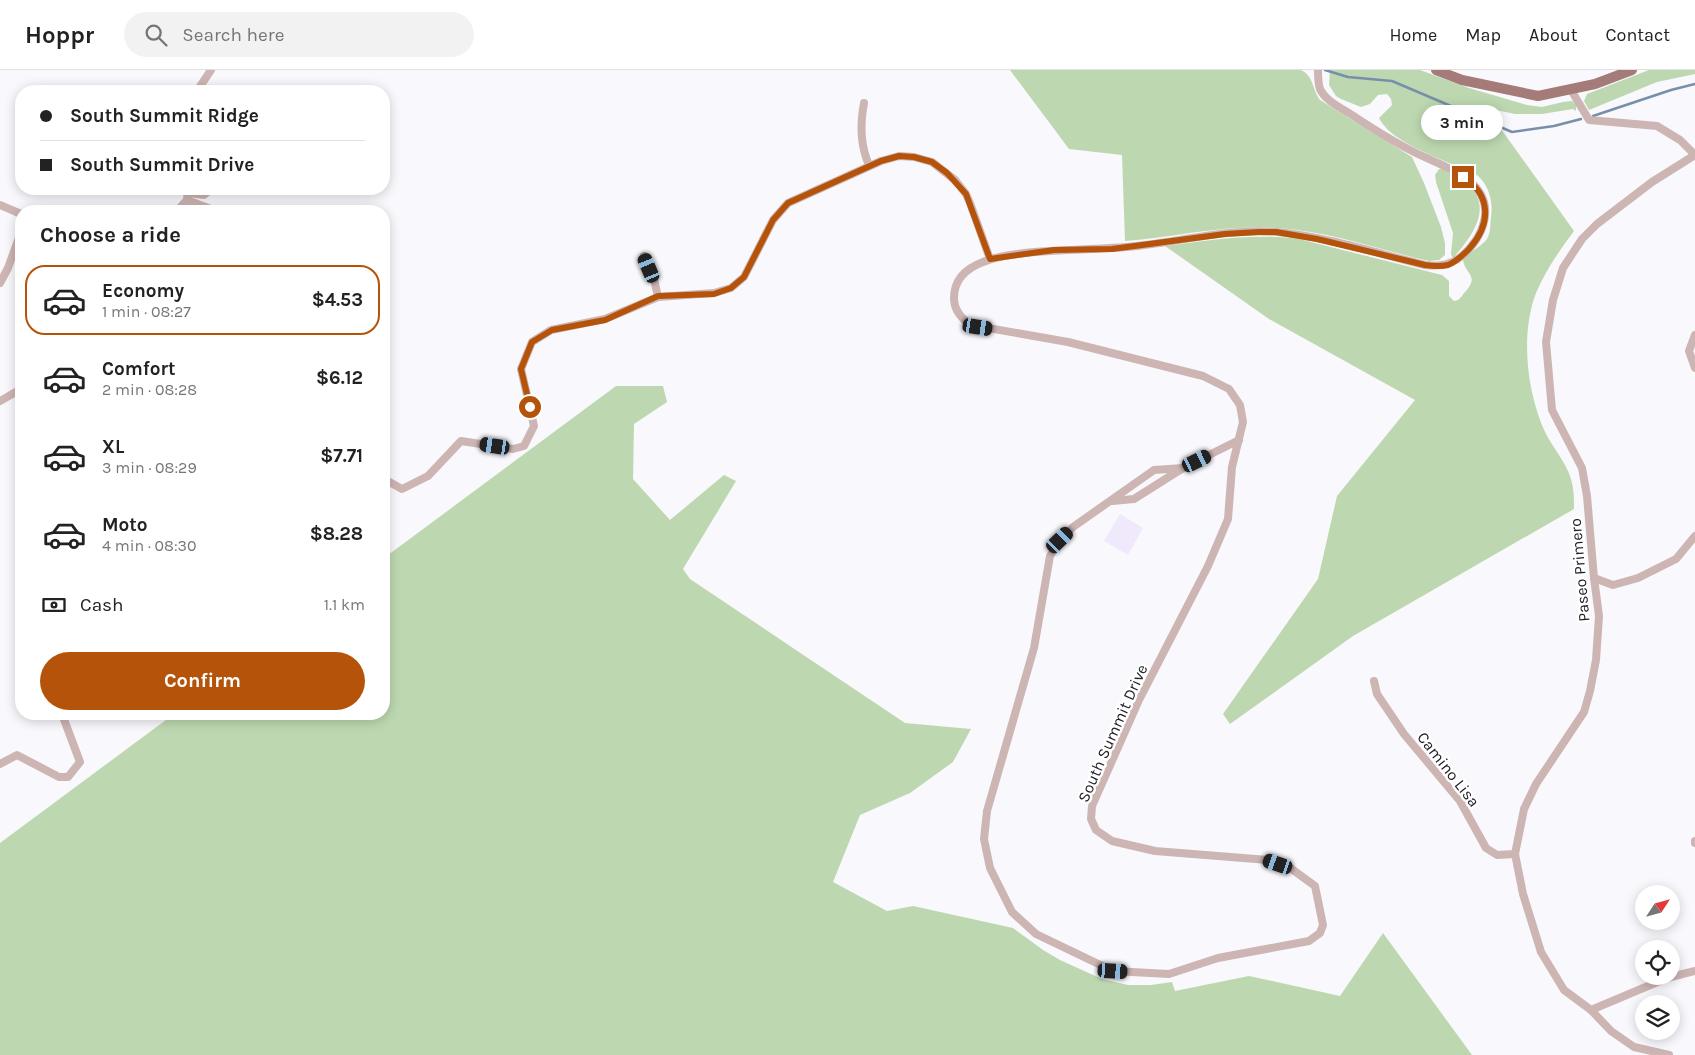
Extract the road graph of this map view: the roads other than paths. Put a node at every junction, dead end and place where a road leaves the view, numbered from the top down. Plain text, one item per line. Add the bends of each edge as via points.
1 (211, 70) edge
2 (1318, 70) edge
3 (1436, 70) edge
4 (1632, 70) edge
5 (201, 85) edge
6 (1571, 90) junction
7 (864, 103) dead end
8 (1695, 155) edge
9 (870, 165) junction
10 (190, 195) edge
11 (0, 205) edge
12 (206, 205) edge
13 (15, 211) edge
14 (15, 249) edge
15 (644, 256) dead end
16 (990, 259) junction
17 (0, 283) edge
18 (658, 296) junction
19 (1695, 335) edge
20 (1695, 368) edge
21 (15, 392) edge
22 (0, 401) edge
23 (1239, 440) junction
24 (1183, 468) junction
25 (390, 482) edge
26 (1110, 502) junction
27 (1695, 536) edge
28 (1594, 578) junction
29 (1374, 681) dead end
30 (64, 720) edge
31 (0, 764) edge
32 (1516, 854) junction
33 (1695, 971) edge
34 (1591, 1010) junction
35 (1669, 1055) edge

1 - 5 street
2 - 16 street, South Summit Drive via 1320,89 1333,103 1477,187 1484,199 1484,222 1474,244 1455,262 1441,266 1425,265 1317,239 1259,232 1112,249 1054,250
3 - 6 main road via 1476,83 1538,96
4 - 6 main road
6 - 8 street via 1588,120 1657,126 1680,140
7 - 9 street via 860,124
8 - 28 street, Paseo Primero via 1652,182 1582,239 1563,268 1553,300 1546,342 1552,410 1582,468
9 - 16 street via 899,156 914,157 932,162 947,173 966,194
9 - 18 street via 788,203 773,220 744,277 731,288 714,294
10 - 12 street
11 - 13 street
14 - 17 street
15 - 18 street
16 - 23 street, South Summit Drive via 969,269 957,282 955,306 966,322 978,327 1068,342 1203,376 1229,389 1240,405 1243,422
18 - 25 street via 605,320 552,330 532,342 521,369 534,426 524,446 513,449 461,441 428,476 402,489
19 - 20 street via 1690,351
21 - 22 street
23 - 24 street, South Summit Drive
23 - 26 street, South Summit Drive via 1232,467 1228,519 1208,566 1139,700 1092,806 1091,819 1096,830 1112,842 1155,851 1268,860 1289,867 1315,886 1323,925 1320,933 1309,941 1218,958 1169,974 1113,971 1036,934 1012,912 990,868 984,839 987,811 1034,648 1050,556 1073,527
24 - 26 street, South Summit Drive via 1134,499
24 - 26 street, South Summit Drive via 1154,470
27 - 28 street via 1676,559 1638,578 1613,585
28 - 32 street, Paseo Primero via 1599,616 1590,691 1584,712 1536,784 1524,809
29 - 32 street, Camino Lisa via 1377,694 1404,734 1460,800 1486,848 1497,855
30 - 31 street via 80,762 68,777 59,777 17,755
32 - 34 street, Paseo Primero via 1523,894 1541,952 1564,990
33 - 34 street via 1667,978
34 - 35 street, Paseo Primero via 1634,1048

